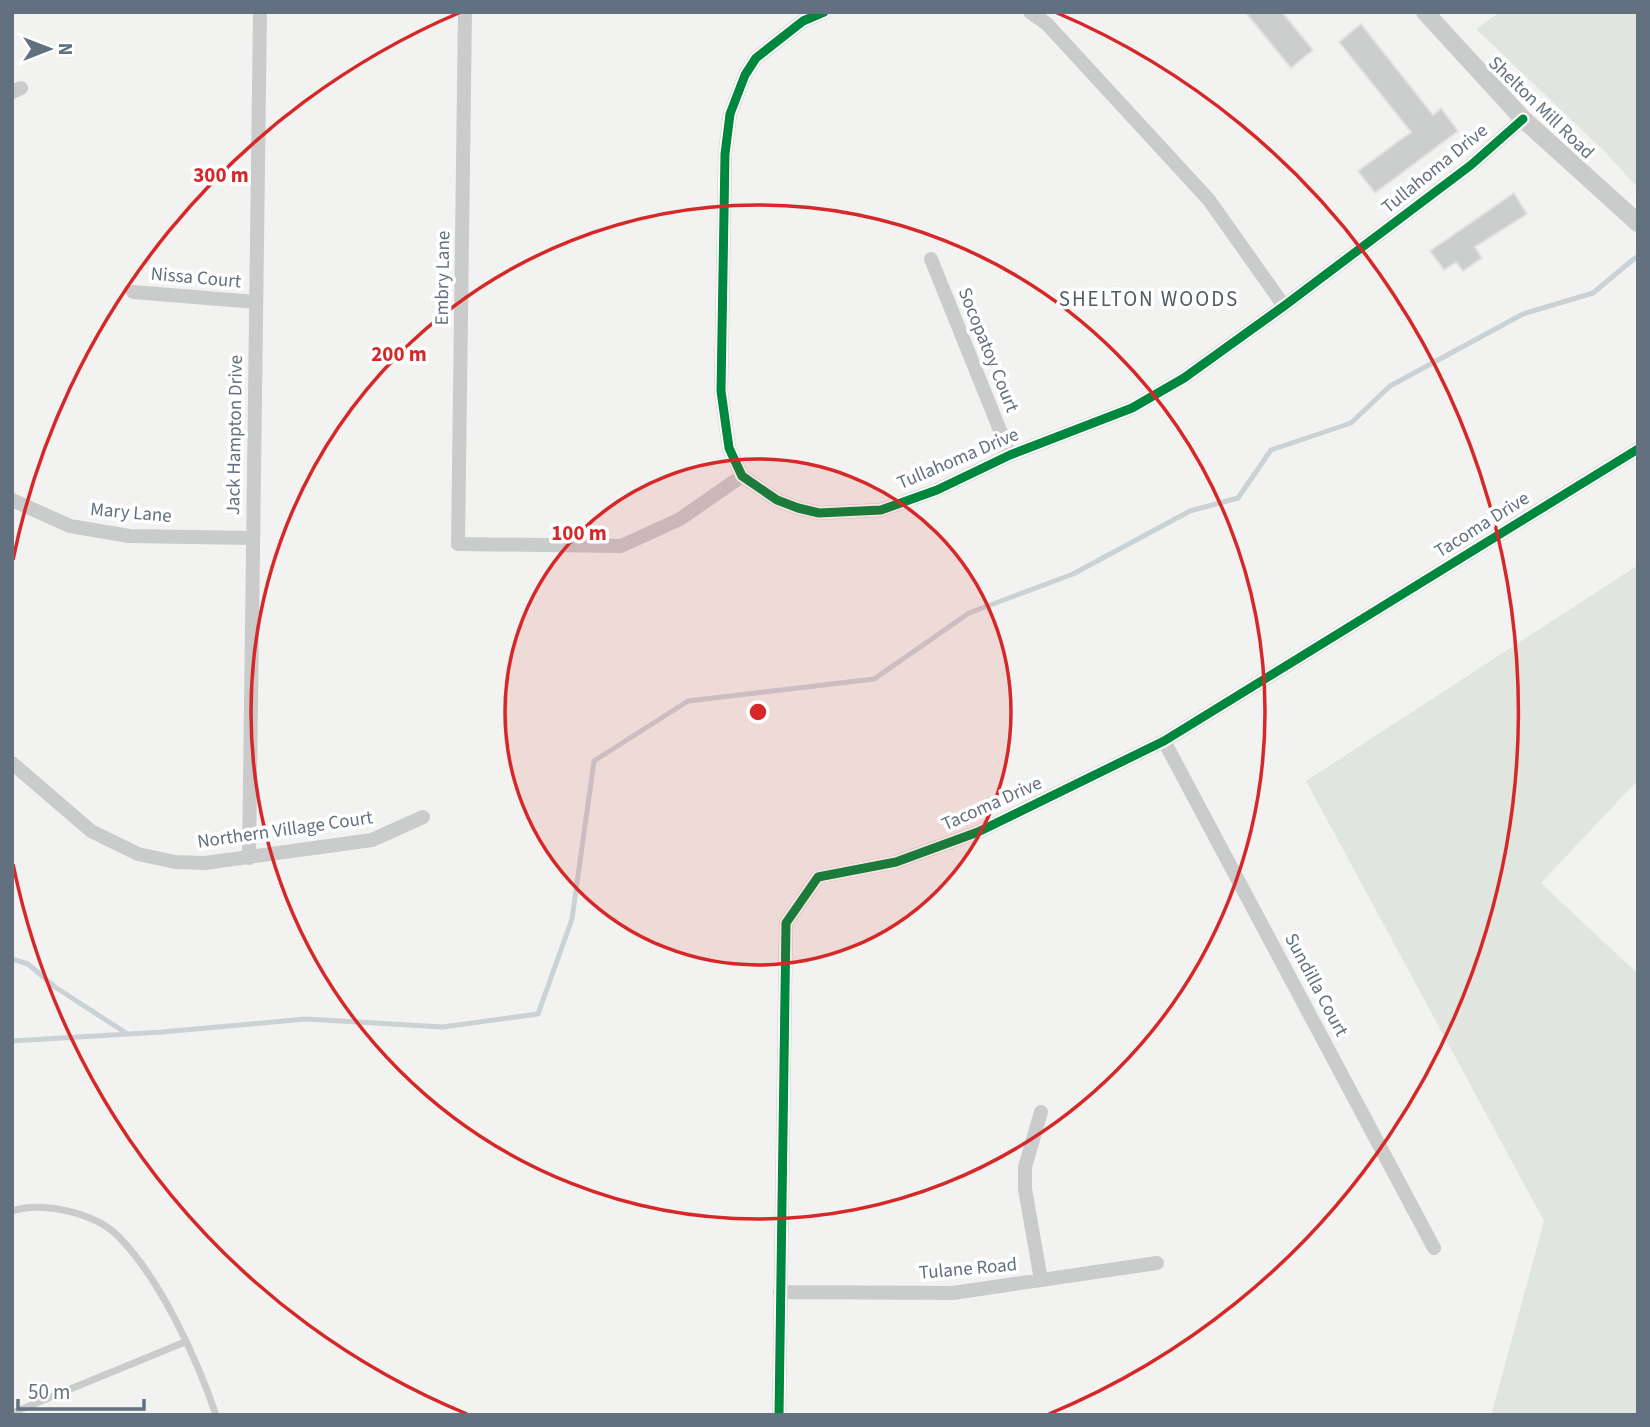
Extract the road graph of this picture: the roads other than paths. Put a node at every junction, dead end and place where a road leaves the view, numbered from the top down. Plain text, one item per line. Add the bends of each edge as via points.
1 (260, 12) edge
2 (465, 12) edge
3 (824, 12) edge
4 (1030, 12) edge
5 (1425, 12) edge
6 (1523, 119) junction
7 (1638, 223) edge
8 (931, 259) dead end
9 (133, 292) dead end
10 (256, 302) junction
11 (1284, 306) junction
12 (1638, 449) edge
13 (1010, 455) junction
14 (742, 476) junction
15 (12, 500) edge
16 (253, 538) junction
17 (1164, 741) junction
18 (12, 763) edge
19 (422, 817) dead end
20 (249, 858) junction
21 (1041, 1112) dead end
22 (12, 1211) edge
23 (1434, 1248) dead end
24 (1157, 1262) dead end
25 (1041, 1280) junction
26 (780, 1292) junction
27 (186, 1342) junction
28 (12, 1413) edge
29 (216, 1415) edge
30 (779, 1415) edge

1 - 10 street, Jack Hampton Drive
2 - 14 street, Embry Lane via 458,544 621,545 680,519
3 - 14 street via 803,21 756,58 730,114 724,154 721,391 729,448
4 - 11 street via 1047,24 1209,200
5 - 6 street, Shelton Mill Road
6 - 7 street, Shelton Mill Road
6 - 11 street, Tullahoma Drive via 1471,165
8 - 13 street, Socopatoy Court
9 - 10 street, Nissa Court
10 - 16 street, Jack Hampton Drive
11 - 13 street, Tullahoma Drive via 1184,378 1132,408
12 - 17 street, Tacoma Drive
13 - 14 street, Tullahoma Drive via 937,490 881,510 819,513 797,509
15 - 16 street, Mary Lane via 70,526 129,536
16 - 20 street, Jack Hampton Drive
17 - 23 street, Sundilla Court
17 - 26 street, Tacoma Drive via 978,832 896,862 818,877 792,914 786,923
18 - 20 street, Northern Village Court via 90,831 138,854 175,862
19 - 20 street, Northern Village Court via 372,840
21 - 25 street via 1025,1167 1025,1189
22 - 27 lane via 71,1211 117,1235 156,1286
24 - 25 street, Tulane Road
25 - 26 street, Tulane Road via 953,1293
26 - 30 street, Tacoma Drive
27 - 28 lane
27 - 29 lane

